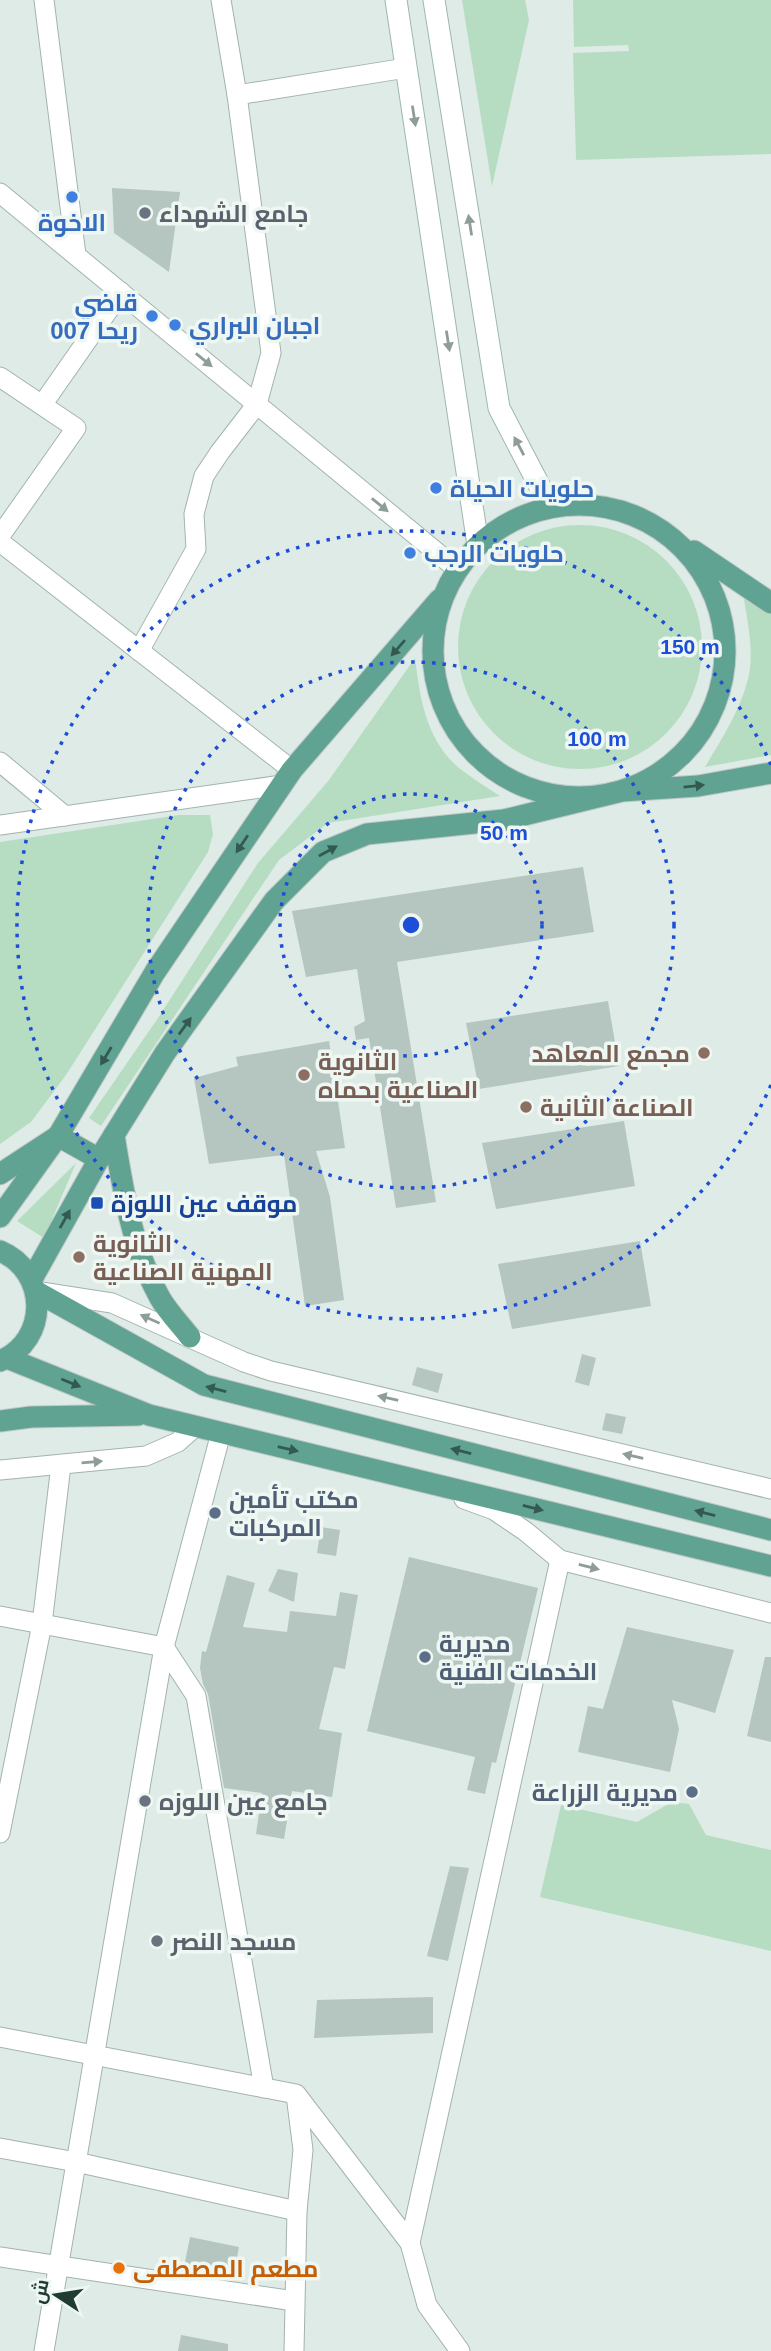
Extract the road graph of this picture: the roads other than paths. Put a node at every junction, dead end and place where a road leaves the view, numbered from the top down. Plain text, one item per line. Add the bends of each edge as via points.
1 (44, 0) edge
2 (221, 0) edge
3 (396, 0) edge
4 (434, 0) edge
5 (406, 68) junction
6 (237, 95) junction
7 (0, 192) edge
8 (76, 255) junction
9 (121, 292) junction
10 (0, 377) edge
11 (257, 404) junction
12 (42, 405) junction
13 (550, 506) junction
14 (0, 536) edge
15 (671, 536) junction
16 (0, 542) edge
17 (478, 545) junction
18 (457, 569) junction
19 (443, 596) junction
20 (771, 603) edge
21 (139, 651) junction
22 (0, 762) edge
23 (771, 773) edge
24 (287, 778) junction
25 (622, 791) junction
26 (65, 816) junction
27 (0, 825) edge
28 (114, 1135) junction
29 (58, 1136) junction
30 (99, 1159) junction
31 (0, 1174) edge
32 (0, 1217) edge
33 (0, 1251) edge
34 (34, 1285) junction
35 (190, 1337) junction
36 (4, 1359) edge
37 (149, 1415) junction
38 (0, 1421) edge
39 (196, 1426) junction
40 (221, 1433) junction
41 (61, 1465) junction
42 (0, 1470) edge
43 (398, 1475) junction
44 (771, 1489) edge
45 (771, 1530) edge
46 (560, 1560) junction
47 (771, 1566) edge
48 (771, 1613) edge
49 (0, 1616) edge
50 (42, 1624) junction
51 (164, 1647) junction
52 (0, 1833) edge
53 (0, 2037) edge
54 (95, 2056) junction
55 (264, 2088) junction
56 (296, 2094) junction
57 (0, 2148) edge
58 (76, 2162) junction
59 (297, 2211) junction
60 (410, 2244) junction
61 (0, 2257) edge
62 (58, 2267) junction
63 (295, 2301) junction
64 (44, 2351) edge
65 (294, 2351) edge
66 (460, 2351) edge

1 - 8 street
2 - 6 street
3 - 5 main road
13 -> 4 main road via 499,408
5 - 6 street
5 -> 17 main road
6 - 11 street via 271,353
7 - 8 street
8 - 9 street
9 -> 11 street
9 - 12 street
10 - 12 street
11 -> 18 street
11 - 21 street via 204,476 194,514 196,549
12 - 14 street via 76,428
13 - 15 main road via 582,503 614,508 644,518
13 - 17 main road via 499,527
15 - 20 main road
15 - 25 main road via 692,556 716,598 725,635 720,692 709,719 673,764
16 - 21 street
17 - 18 main road
18 - 19 main road
19 -> 24 main road
19 - 25 main road via 434,631 433,668 442,704 459,736 484,763 515,783 550,795 586,798
21 - 24 street
22 - 26 street
25 -> 23 main road via 698,786
24 - 26 street
24 -> 29 main road via 155,972
28 -> 25 main road via 165,1053 274,901 323,852 367,834 504,820
26 - 27 street
28 - 30 main road
28 - 35 main road via 140,1256 161,1299
29 - 30 main road
29 - 31 main road
29 - 32 main road
34 -> 30 main road
33 - 34 main road via 22,1265
35 -> 34 street via 112,1303
34 - 36 main road via 38,1311 33,1329 22,1346
45 -> 34 main road via 204,1385
44 -> 35 street via 271,1371
36 -> 37 main road
37 - 38 main road
37 - 39 main road
39 - 40 main road
41 -> 39 street via 146,1456 178,1442
40 -> 43 main road
40 - 51 street
41 - 42 street
41 - 50 street
43 - 46 street via 494,1510
43 -> 47 main road
46 -> 48 street
46 - 60 street
49 - 50 street
50 - 51 street
50 - 52 street
51 - 54 street
51 - 55 street via 196,1696
53 - 54 street
54 - 55 street
54 - 58 street
55 - 56 street
56 - 59 street via 303,2150
56 - 60 street
57 - 58 street
58 - 59 street
58 - 62 street
59 - 63 street
60 - 66 street via 427,2305
61 - 62 street
62 - 63 street
62 - 64 street
63 - 65 street

